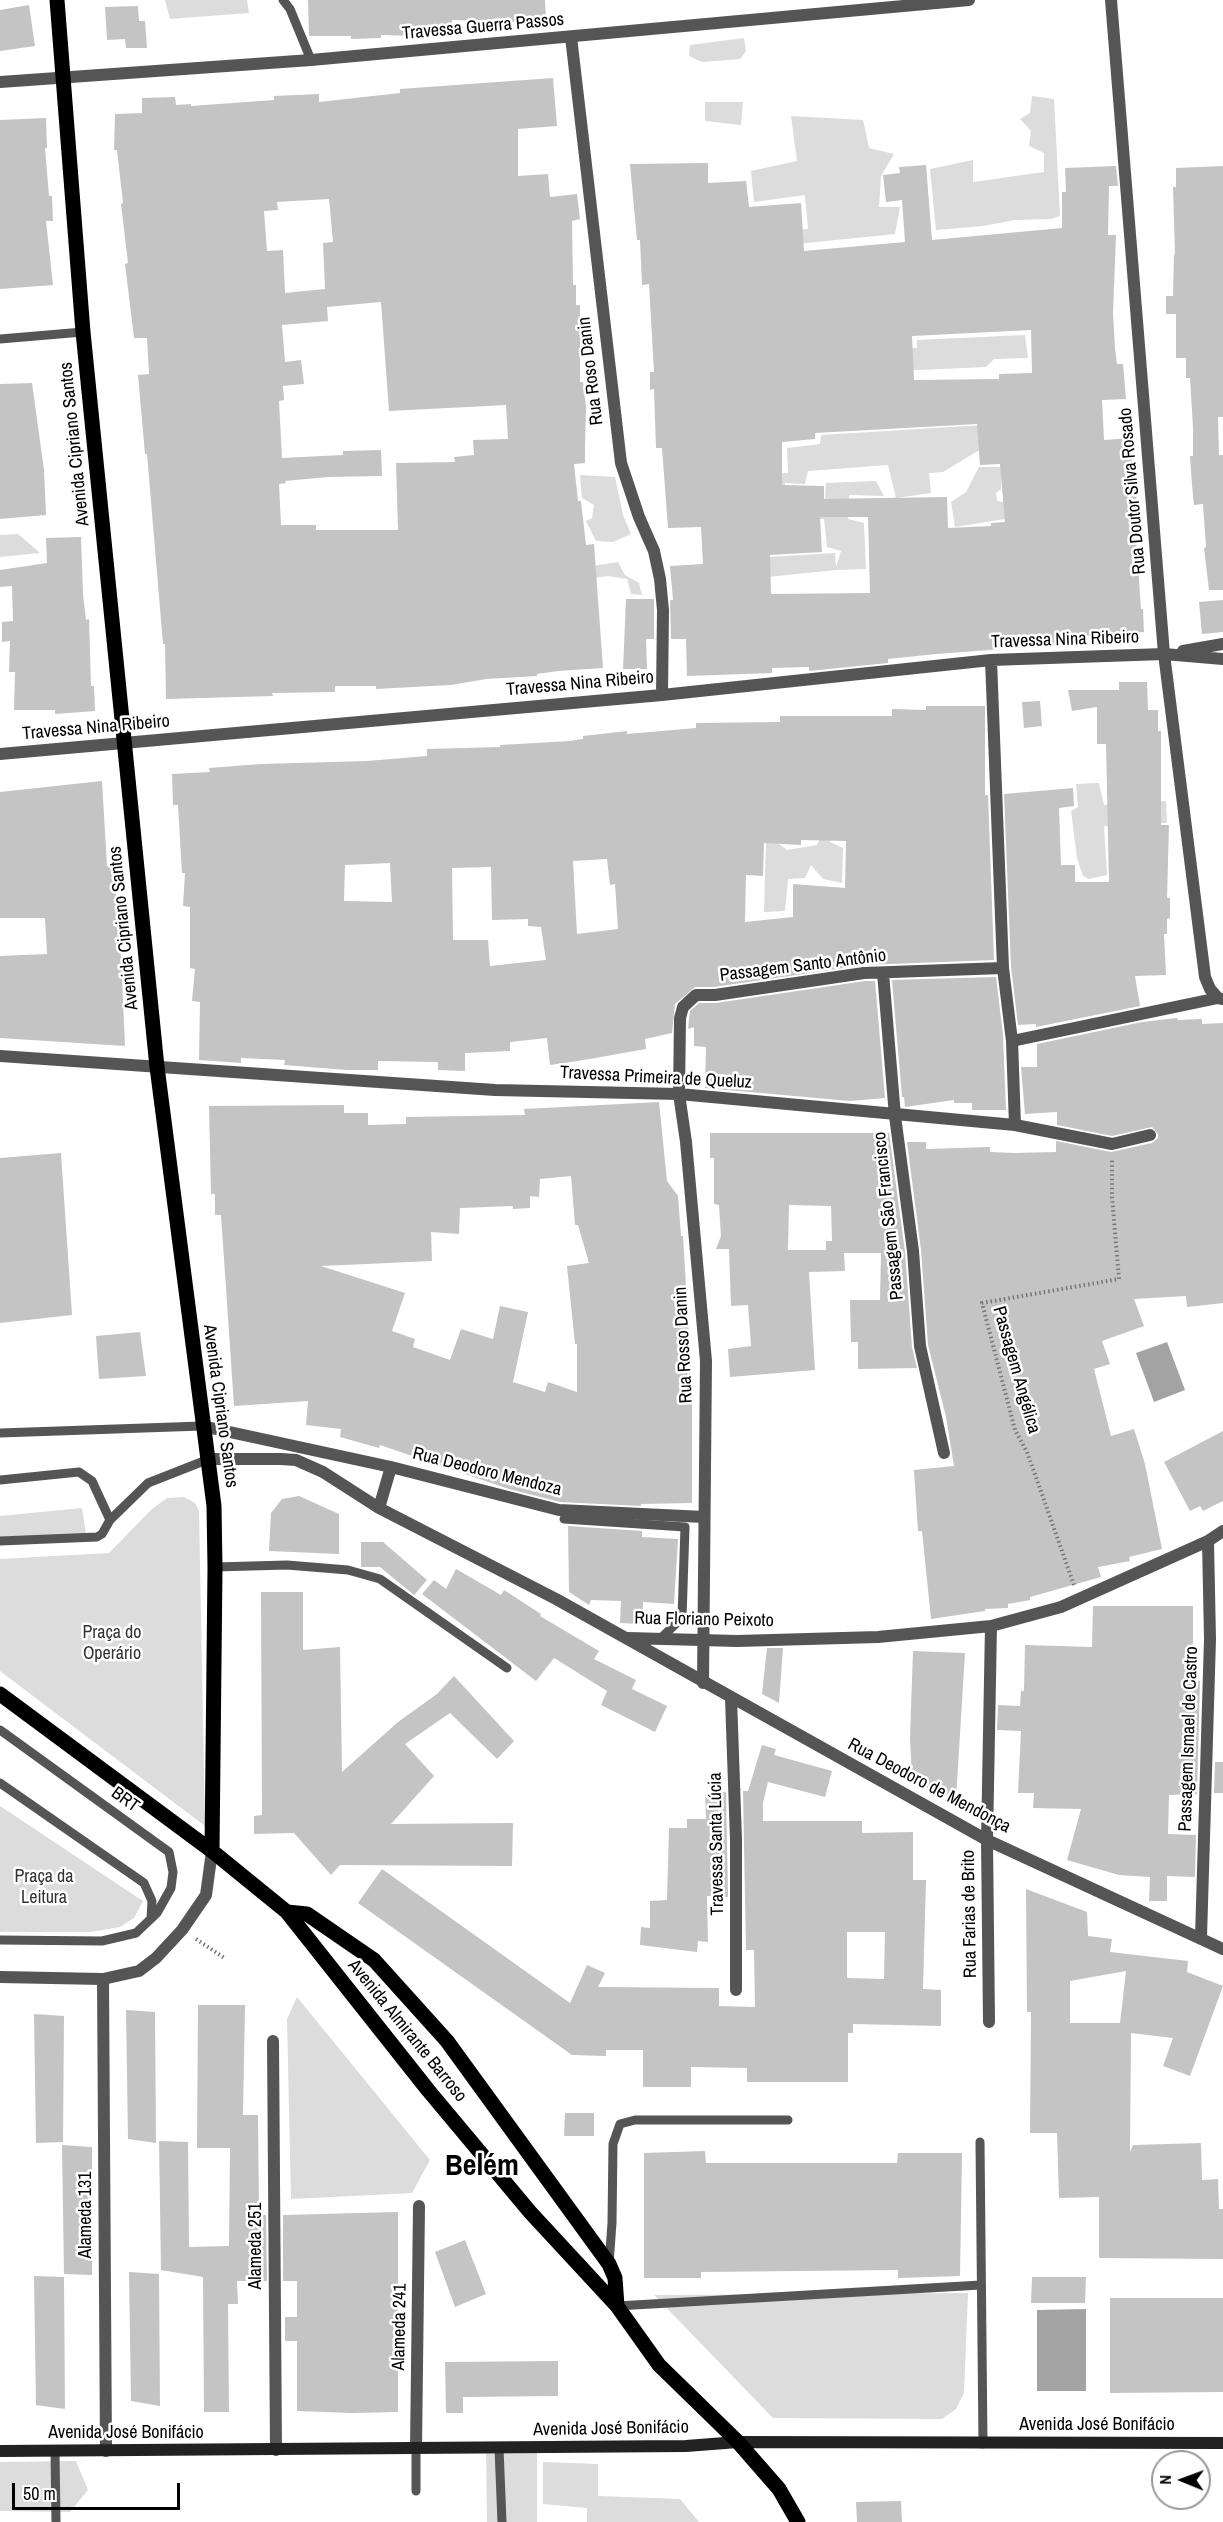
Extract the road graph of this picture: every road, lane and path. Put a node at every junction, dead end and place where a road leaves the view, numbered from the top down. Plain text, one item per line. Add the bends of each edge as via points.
1 (57, 0) edge
2 (283, 0) edge
3 (969, 0) edge
4 (1111, 0) edge
5 (571, 37) junction
6 (311, 60) junction
7 (64, 76) junction
8 (0, 82) edge
9 (83, 332) junction
10 (0, 339) edge
11 (1223, 644) edge
12 (1164, 654) junction
13 (1223, 659) edge
14 (991, 660) junction
15 (662, 695) junction
16 (126, 744) junction
17 (0, 754) edge
18 (1004, 968) junction
19 (883, 973) junction
20 (1221, 999) edge
21 (684, 1007) joint
22 (1012, 1041) junction
23 (0, 1056) edge
24 (157, 1067) junction
25 (679, 1094) junction
26 (895, 1116) junction
27 (1015, 1125) junction
28 (1150, 1135) dead end
29 (1112, 1144) junction
30 (202, 1425) junction
31 (0, 1433) edge
32 (944, 1453) dead end
33 (209, 1459) junction
34 (391, 1467) junction
35 (0, 1480) edge
36 (378, 1508) junction
37 (704, 1517) junction
38 (564, 1519) dead end
39 (110, 1520) junction
40 (1223, 1531) edge
41 (0, 1541) edge
42 (1208, 1541) junction
43 (215, 1567) junction
44 (1079, 1600) junction
45 (991, 1626) junction
46 (626, 1638) junction
47 (661, 1638) junction
48 (704, 1641) junction
49 (507, 1668) dead end
50 (703, 1683) junction
51 (0, 1694) edge
52 (731, 1698) junction
53 (0, 1730) edge
54 (0, 1784) edge
55 (987, 1840) junction
56 (212, 1851) junction
57 (287, 1912) junction
58 (151, 1921) junction
59 (1201, 1937) junction
60 (0, 1940) edge
61 (1223, 1948) edge
62 (0, 1977) edge
63 (103, 1979) junction
64 (736, 1990) dead end
65 (989, 2022) dead end
66 (273, 2041) dead end
67 (788, 2120) dead end
68 (980, 2142) dead end
69 (419, 2206) dead end
70 (609, 2264) junction
71 (981, 2285) junction
72 (617, 2306) junction
73 (738, 2442) junction
74 (1223, 2443) edge
75 (983, 2444) junction
76 (416, 2448) junction
77 (499, 2448) junction
78 (276, 2450) junction
79 (0, 2451) edge
80 (55, 2451) junction
81 (106, 2451) junction
82 (416, 2491) dead end
83 (56, 2522) edge
84 (502, 2522) edge
85 (798, 2522) edge

1 - 7 main road, Avenida Cipriano Santos
2 - 6 lane
3 - 5 street, Travessa Guerra Passos
4 - 12 street, Rua Doutor Silva Rosado
5 - 6 street, Travessa Guerra Passos
5 - 15 street, Rua Roso Danin via 621,463 654,551 660,579
6 - 7 street, Travessa Guerra Passos
7 - 8 street, Travessa Guerra Passos
7 - 9 main road, Avenida Cipriano Santos
9 - 10 lane
9 - 16 main road, Avenida Cipriano Santos
11 - 12 street, Travessa Nina Ribeiro
12 - 13 street, Travessa Nina Ribeiro
12 - 14 street, Travessa Nina Ribeiro
12 - 20 street, Rua Doutor Silva Rosado via 1205,978
14 - 15 street, Travessa Nina Ribeiro
14 - 18 street
15 - 16 street, Travessa Nina Ribeiro
16 - 17 street, Travessa Nina Ribeiro
16 - 24 main road, Avenida Cipriano Santos
18 - 19 street, Passagem Santo Antônio
18 - 22 street
19 - 21 street, Passagem Santo Antônio via 696,995
19 - 26 street, Passagem São Francisco
20 - 22 street
21 - 25 street, Rua Rosso Danin via 680,1018
22 - 27 street
23 - 24 street, Travessa Primeira de Queluz
24 - 25 street, Travessa Primeira de Queluz via 483,1089
24 - 30 main road, Avenida Cipriano Santos
25 - 26 street, Travessa Primeira de Queluz
25 - 37 street, Rua Rosso Danin via 706,1361
26 - 27 street, Travessa Primeira de Queluz
26 - 32 street, Passagem São Francisco via 920,1346
27 - 29 street, Travessa Primeira de Queluz
28 - 29 street, Travessa Primeira de Queluz
29 - 44 path, Passagem Angélica via 1119,1279 982,1303 1016,1430
30 - 31 lane
30 - 33 main road, Avenida Cipriano Santos
30 - 34 street, Rua Deodoro Mendoza
33 - 36 street, Rua Floriano Peixoto via 296,1460 323,1472
33 - 39 lane via 147,1483
33 - 43 main road, Avenida Cipriano Santos
34 - 36 street
34 - 37 street, Rua Deodoro Mendoza via 559,1510
35 - 39 lane via 79,1472 92,1481
36 - 46 street, Rua Floriano Peixoto
37 - 48 street, Rua Rosso Danin
38 - 47 lane via 685,1527 682,1618
39 - 41 lane via 97,1537
40 - 42 street, Rua Floriano Peixoto
42 - 44 street, Rua Floriano Peixoto
42 - 59 street, Passagem Ismael de Castro via 1210,1639
43 - 49 lane via 288,1565 348,1570 380,1579
43 - 56 main road, Avenida Cipriano Santos
44 - 45 street, Rua Floriano Peixoto
45 - 48 street, Rua Floriano Peixoto via 878,1637
45 - 55 street, Rua Farias de Brito
46 - 47 street, Rua Floriano Peixoto
46 - 50 street, Rua Deodoro de Mendonça
47 - 48 street, Rua Floriano Peixoto
48 - 50 street, Rua Rosso Danin
50 - 52 street, Rua Deodoro de Mendonça
51 - 56 main road, Avenida Almirante Barroso
52 - 55 street, Rua Deodoro de Mendonça
52 - 64 street, Travessa Santa Lúcia
53 - 58 lane, BRT via 169,1852 171,1888
54 - 58 lane via 144,1883 153,1901
55 - 59 street, Rua Deodoro de Mendonça
55 - 65 street, Rua Farias de Brito
56 - 57 main road, Avenida Almirante Barroso
56 - 63 street via 206,1895 182,1930 139,1971
57 - 70 main road via 307,1914 374,1960 447,2041
57 - 72 main road, Avenida Almirante Barroso via 530,2212
58 - 60 lane, BRT via 136,1933 102,1941
59 - 61 street, Rua Deodoro de Mendonça
62 - 63 street
63 - 81 street, Alameda 131
66 - 78 street, Alameda 251
67 - 70 lane via 635,2120 620,2124 615,2133
68 - 71 lane
69 - 76 street, Alameda 241
70 - 72 main road via 615,2278
71 - 72 lane
71 - 75 lane
72 - 73 main road, Avenida Almirante Barroso via 659,2365
73 - 75 main road, Avenida José Bonifácio
73 - 77 main road, Avenida José Bonifácio
73 - 85 main road, Avenida Almirante Barroso via 779,2489
74 - 75 main road, Avenida José Bonifácio
76 - 77 main road, Avenida José Bonifácio
76 - 78 main road, Avenida José Bonifácio
76 - 82 lane
77 - 84 lane
78 - 81 main road, Avenida José Bonifácio
79 - 80 main road, Avenida José Bonifácio
80 - 81 main road, Avenida José Bonifácio
80 - 83 lane

